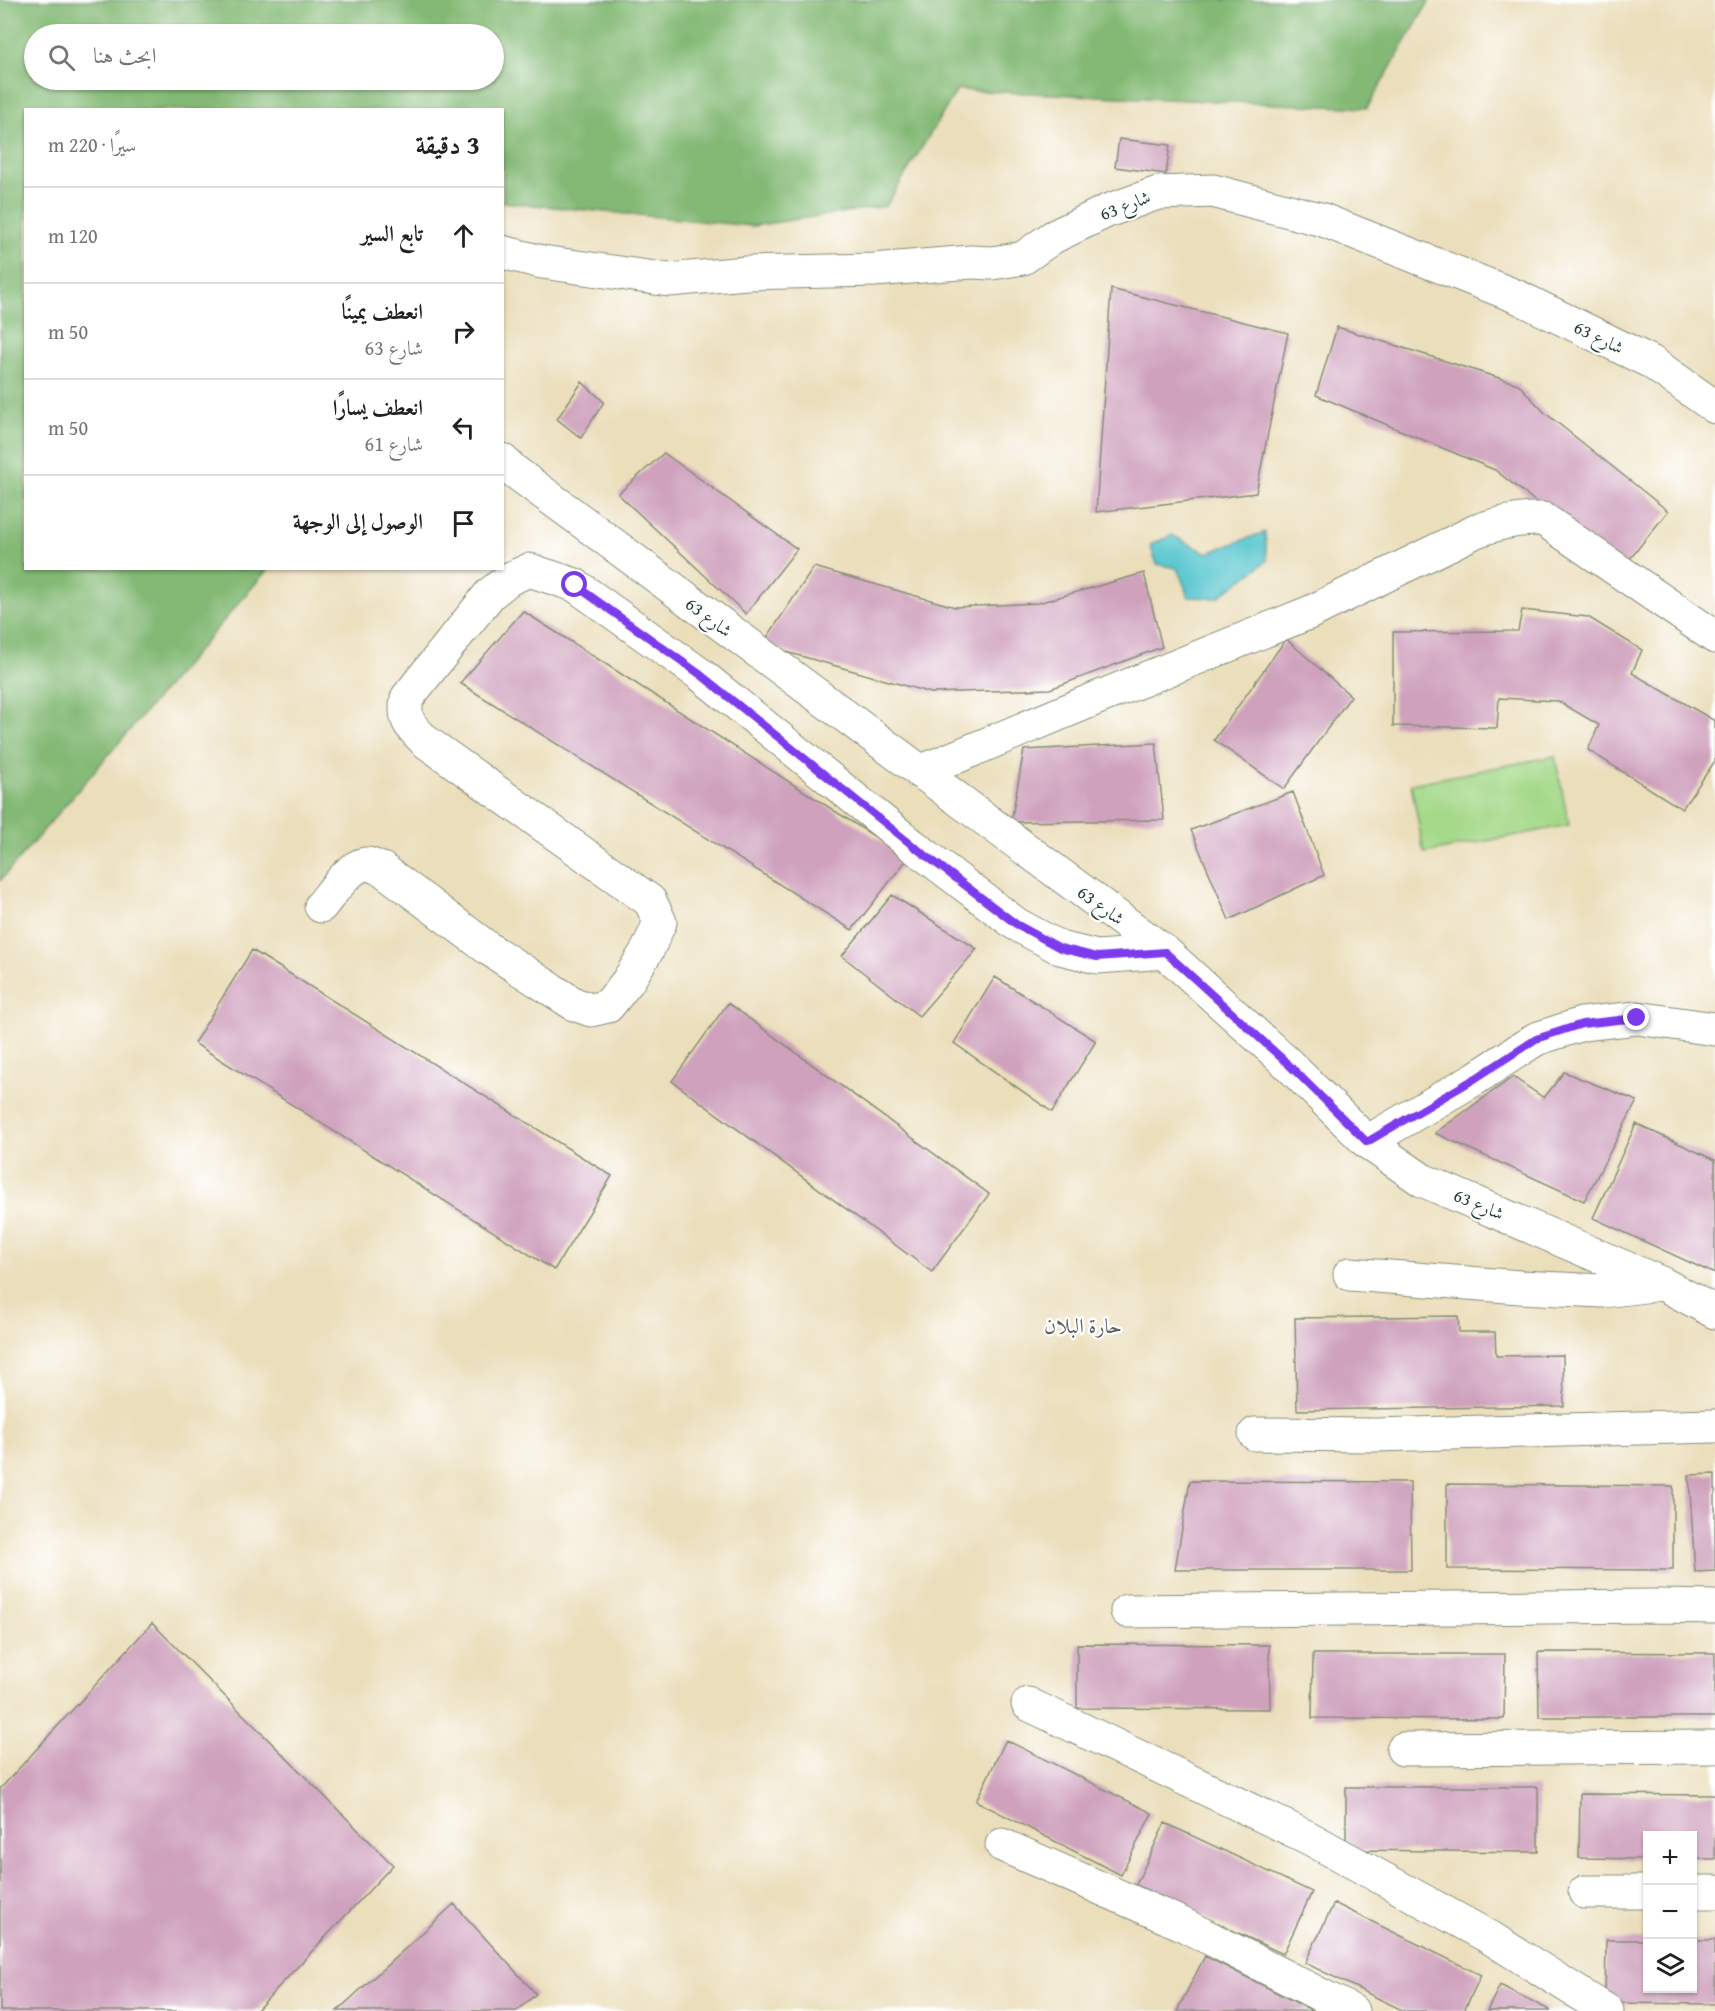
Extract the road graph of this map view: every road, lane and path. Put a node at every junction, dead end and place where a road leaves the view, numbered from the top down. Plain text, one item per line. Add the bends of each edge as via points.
1 (504, 252) edge
2 (1715, 407) edge
3 (504, 462) edge
4 (1715, 637) edge
5 (920, 772) junction
6 (321, 906) dead end
7 (1165, 952) junction
8 (1715, 1029) edge
9 (1367, 1142) junction
10 (1350, 1274) dead end
11 (1663, 1284) junction
12 (1715, 1312) edge
13 (1715, 1426) edge
14 (1255, 1434) dead end
15 (1715, 1607) edge
16 (1127, 1611) dead end
17 (1028, 1704) dead end
18 (1715, 1747) edge
19 (1403, 1749) dead end
20 (1002, 1845) dead end
21 (1585, 1892) dead end
22 (1643, 1892) edge
23 (1697, 1892) edge
24 (1715, 1892) edge
25 (1352, 2011) edge
26 (1607, 2011) edge

1 - 2 street, شارع 63 via 542,262 669,280 992,263 1023,258 1053,237 1107,211 1158,193 1212,191 1323,220 1518,297 1651,362
3 - 5 street, شارع 63
4 - 5 street via 1543,519 1524,518 1476,531 1311,612
5 - 7 street, شارع 63
6 - 7 street via 351,871 367,864 382,870 489,949 574,1004 591,1010 608,1006 648,949 660,922 650,902 425,741 410,726 404,711 407,698 490,594 508,579 529,570 575,585 701,675 1016,924 1060,948 1097,957
7 - 9 street, شارع 63
8 - 9 street via 1637,1018 1582,1024 1536,1039
9 - 11 street, شارع 63 via 1422,1180
10 - 11 street via 1603,1291
11 - 12 street, شارع 63
13 - 14 street via 1375,1435
15 - 16 street
17 - 26 street via 1309,1838 1491,1938
18 - 19 street
20 - 25 street via 1180,1923
21 - 22 street
23 - 24 street

